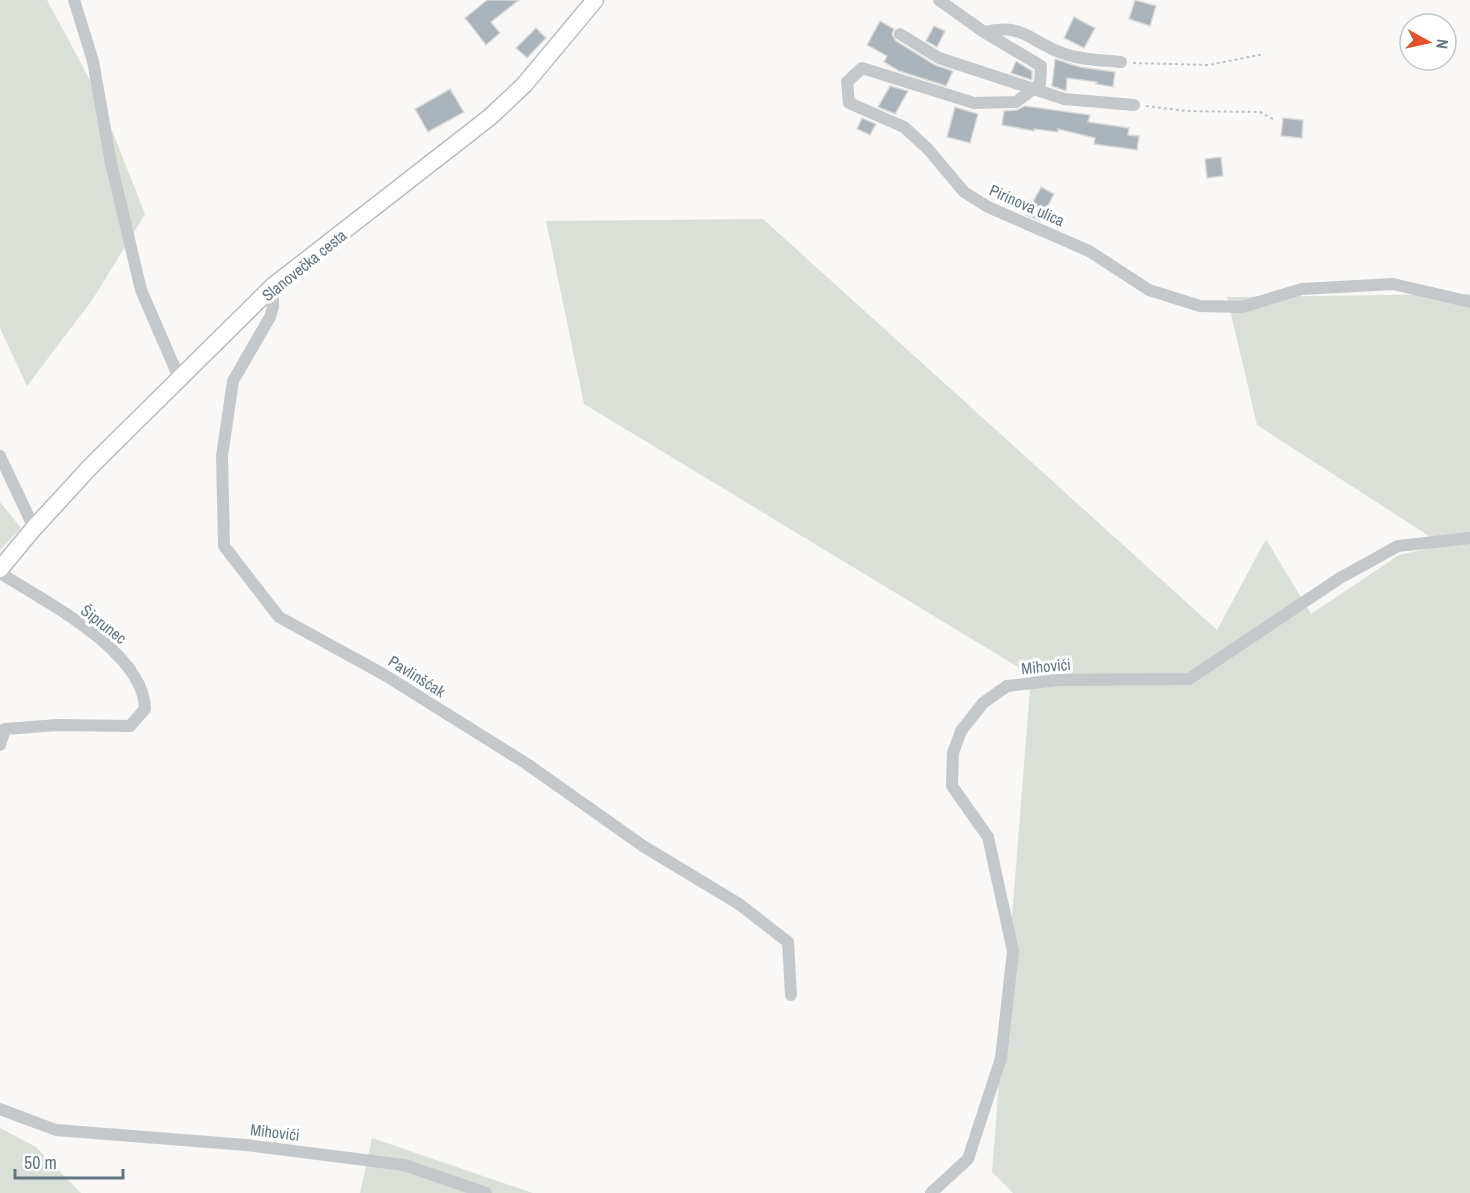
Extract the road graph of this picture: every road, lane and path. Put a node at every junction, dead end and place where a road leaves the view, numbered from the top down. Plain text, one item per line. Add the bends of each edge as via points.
1 (74, 0) edge
2 (595, 0) edge
3 (939, 0) edge
4 (984, 32) junction
5 (900, 34) dead end
6 (1264, 54) dead end
7 (1121, 62) joint
8 (1032, 89) junction
9 (1134, 105) joint
10 (1273, 119) dead end
11 (273, 286) junction
12 (1470, 303) edge
13 (180, 380) junction
14 (0, 456) edge
15 (34, 528) junction
16 (1470, 538) edge
17 (0, 571) edge
18 (0, 745) edge
19 (791, 995) dead end
20 (0, 1109) edge
21 (486, 1193) edge
22 (931, 1193) edge

1 - 13 street via 93,61 111,163 141,290
2 - 11 street, Slanovečka cesta via 524,85 490,117
3 - 4 street
4 - 7 street via 1005,28 1061,53
4 - 8 street via 1041,66 1040,84
5 - 8 street via 939,58
6 - 7 path via 1209,65
8 - 9 street via 1064,99
8 - 12 street, Pirinova ulica via 1016,102 996,104 974,103 862,68 847,82 849,103 904,127 964,192 988,207 1089,251 1149,290 1200,306 1242,307 1302,289 1393,284
9 - 10 path via 1186,111 1260,112
11 - 13 street, Slanovečka cesta
11 - 19 street, Pavlinšćak via 270,317 233,381 222,456 224,546 279,617 383,674 527,764 643,846 739,904 789,942
13 - 15 street, Slanovečka cesta
14 - 15 street
15 - 17 street, Slanovečka cesta
16 - 22 street, Mihovići via 1398,546 1340,578 1189,679 1058,680 1007,686 983,703 961,731 953,753 952,786 988,837 1013,951 1001,1058 968,1159
17 - 18 street, Šiprunec via 111,648 140,685 145,709 130,726 4,729
20 - 21 street, Mihovići via 56,1130 246,1145 404,1166

